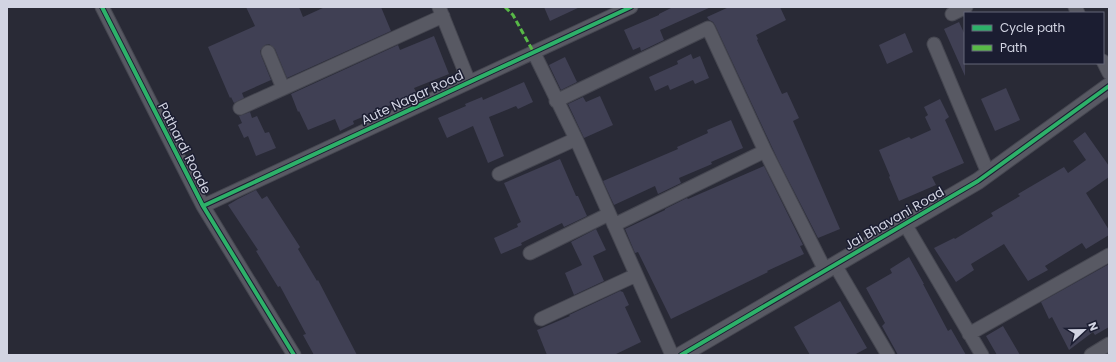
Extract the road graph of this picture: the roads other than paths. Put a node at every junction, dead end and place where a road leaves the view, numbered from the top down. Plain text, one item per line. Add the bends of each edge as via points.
1 (102, 7) edge
2 (631, 7) edge
3 (966, 7) edge
4 (441, 11) edge
5 (952, 14) dead end
6 (934, 44) dead end
7 (268, 52) dead end
8 (534, 53) junction
9 (1104, 63) edge
10 (1109, 73) edge
11 (469, 82) junction
12 (1109, 86) edge
13 (282, 88) junction
14 (556, 101) junction
15 (240, 108) dead end
16 (576, 139) junction
17 (765, 151) junction
18 (988, 173) junction
19 (499, 174) dead end
20 (203, 206) junction
21 (612, 220) junction
22 (905, 224) junction
23 (530, 253) dead end
24 (1109, 254) edge
25 (830, 268) junction
26 (636, 275) junction
27 (541, 319) dead end
28 (969, 334) junction
29 (1109, 344) edge
30 (294, 355) edge
31 (672, 355) edge
32 (681, 355) edge
33 (888, 355) edge
34 (982, 355) edge
35 (1091, 355) edge

1 - 20 street, Pathardi Roade
2 - 8 street, Aute Nagar Road
3 - 5 street
4 - 11 street
4 - 13 street
6 - 18 street
7 - 13 street
8 - 11 street, Aute Nagar Road
8 - 14 street
9 - 10 street
11 - 20 street, Aute Nagar Road
12 - 18 street, Jai Bhavani Road
13 - 15 street
14 - 16 street
14 - 17 street via 708,28
16 - 19 street
16 - 21 street
17 - 21 street
17 - 25 street
18 - 22 street, Jai Bhavani Road
20 - 30 street, Pathardi Roade
21 - 23 street
21 - 26 street
22 - 25 street, Jai Bhavani Road
22 - 28 street
24 - 28 street
25 - 32 street, Jai Bhavani Road
25 - 33 street
26 - 27 street
26 - 31 street
28 - 34 street
29 - 35 street

